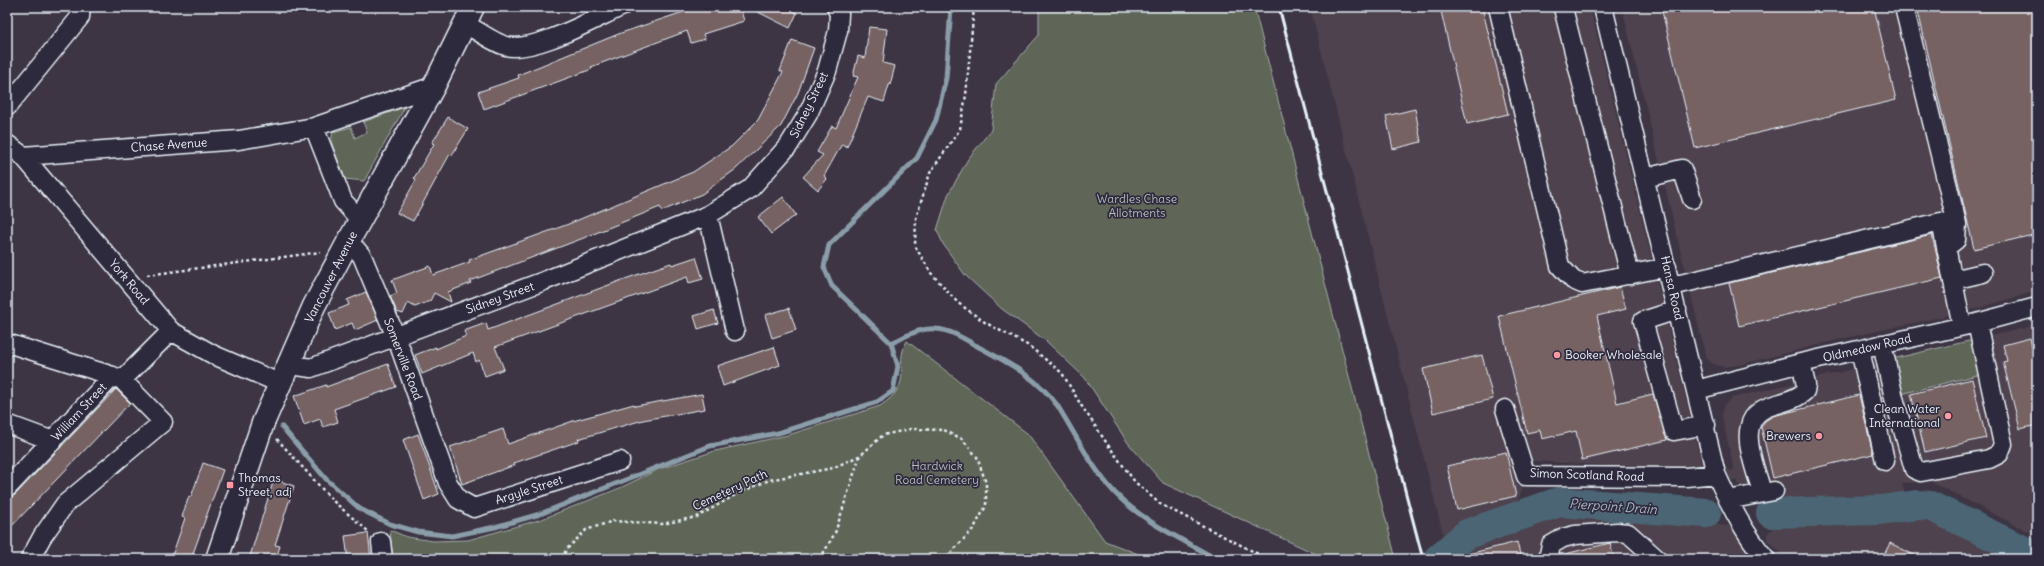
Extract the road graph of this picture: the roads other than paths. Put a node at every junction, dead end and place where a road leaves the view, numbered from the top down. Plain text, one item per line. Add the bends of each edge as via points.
1 (81, 7) edge
2 (621, 7) edge
3 (836, 7) edge
4 (1498, 7) edge
5 (1603, 7) edge
6 (1904, 7) edge
7 (1563, 8) edge
8 (469, 15) edge
9 (434, 86) junction
10 (7, 107) edge
11 (314, 127) junction
12 (7, 144) edge
13 (23, 156) junction
14 (1645, 178) junction
15 (1692, 199) dead end
16 (708, 215) junction
17 (360, 220) junction
18 (1947, 247) junction
19 (343, 250) junction
20 (1667, 267) junction
21 (1983, 273) dead end
22 (1630, 275) junction
23 (1953, 280) junction
24 (1672, 286) junction
25 (2037, 307) edge
26 (1677, 310) junction
27 (1970, 325) junction
28 (171, 331) junction
29 (735, 331) dead end
30 (395, 336) junction
31 (7, 343) edge
32 (1882, 344) junction
33 (1860, 350) junction
34 (289, 363) junction
35 (1801, 363) junction
36 (117, 378) junction
37 (279, 383) junction
38 (1696, 390) junction
39 (1505, 409) dead end
40 (7, 424) edge
41 (1706, 425) junction
42 (53, 441) junction
43 (620, 461) dead end
44 (1885, 461) dead end
45 (1716, 474) junction
46 (448, 482) joint
47 (7, 488) edge
48 (1728, 500) junction
49 (30, 559) edge
50 (216, 559) edge
51 (1548, 559) edge
52 (1656, 559) edge
53 (1766, 559) edge

1 - 10 street via 80,17
2 - 8 street via 540,43 523,47 506,46
3 - 16 street, Sidney Street via 839,14 838,31 827,71 808,114 789,145 750,189
4 - 22 street via 1560,266 1573,280 1582,284
5 - 14 street, Hansa Road
6 - 18 street via 1957,224 1956,240
7 - 22 street
8 - 9 main road, Vancouver Avenue
9 - 11 street, Chase Avenue
9 - 17 main road, Vancouver Avenue
11 - 13 street, Chase Avenue via 239,140
11 - 17 street via 343,201
12 - 13 street, York Road
13 - 28 street, York Road
14 - 15 street via 1682,169
14 - 20 street, Hansa Road
16 - 29 street
16 - 30 street, Sidney Street via 544,281
17 - 19 main road, Vancouver Avenue
18 - 23 street
18 - 24 street via 1941,222
19 - 30 street, Somerville Road via 356,249 362,256
19 - 34 main road, Vancouver Avenue via 314,306
20 - 22 street
20 - 24 street, Hansa Road
21 - 23 street
23 - 27 street
24 - 26 street, Hansa Road
25 - 27 street, Oldmedow Road
26 - 38 street, Hansa Road
26 - 41 street via 1642,321 1674,431
27 - 32 street, Oldmedow Road
27 - 32 street via 2002,444 2000,454 1989,459 1921,472 1914,468
28 - 36 street, William Street
28 - 37 street, York Road via 214,355
30 - 34 street, Sidney Street via 311,368
30 - 46 street, Somerville Road
31 - 36 street
32 - 33 street, Oldmedow Road
33 - 35 street, Oldmedow Road
33 - 44 street
34 - 37 main road, Vancouver Avenue
35 - 38 street, Oldmedow Road
35 - 48 street via 1805,391 1759,412 1749,428 1748,438 1768,492
36 - 42 street, William Street
36 - 49 street via 163,422 65,504
37 - 50 main road, Vancouver Avenue
38 - 41 street, Hansa Road
39 - 45 street, Simon Scotland Road via 1526,476 1686,477
40 - 42 street
41 - 45 street, Hansa Road
42 - 47 street, William Street
43 - 46 street, Argyle Street via 474,508 458,499
45 - 48 street, Hansa Road
48 - 53 street, Hansa Road via 1751,541
51 - 52 street via 1552,545 1563,538 1617,532 1628,533

